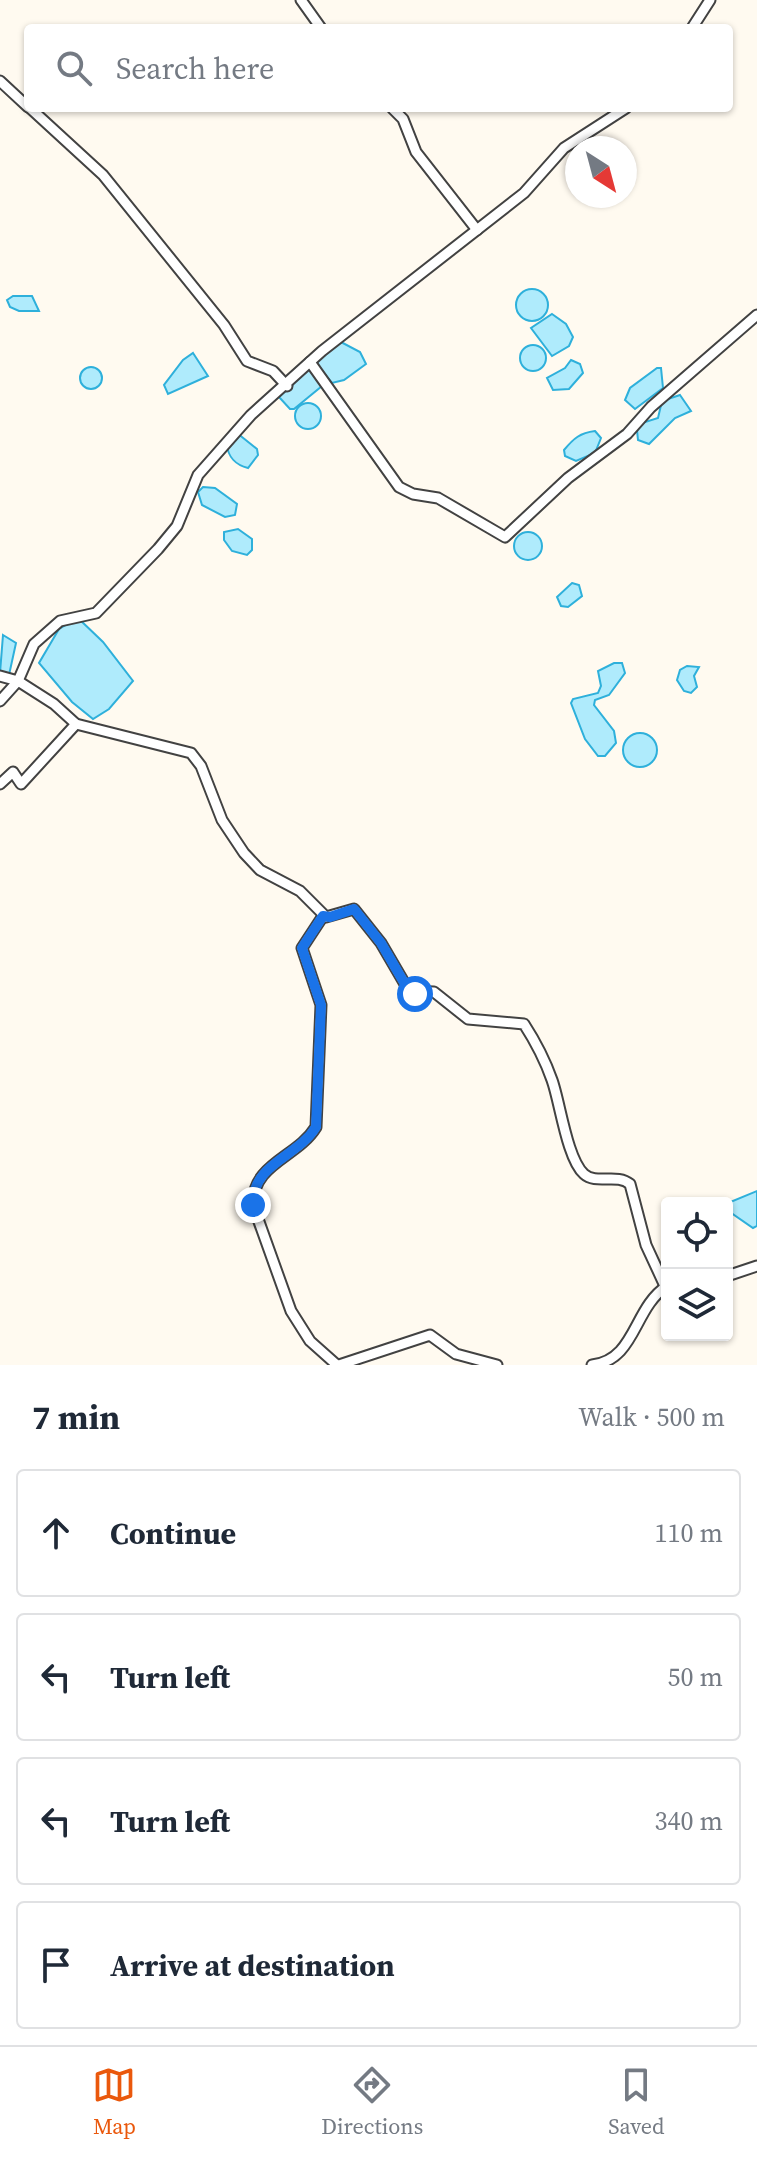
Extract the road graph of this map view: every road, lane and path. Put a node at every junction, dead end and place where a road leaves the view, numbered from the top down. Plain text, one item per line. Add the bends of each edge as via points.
1 (301, 0) edge
2 (710, 0) edge
3 (318, 24) edge
4 (695, 24) edge
5 (0, 81) edge
6 (24, 103) edge
7 (34, 112) edge
8 (396, 112) edge
9 (620, 112) edge
10 (477, 230) junction
11 (757, 315) edge
12 (310, 362) junction
13 (287, 386) junction
14 (0, 676) edge
15 (18, 681) junction
16 (0, 701) edge
17 (76, 724) junction
18 (0, 784) edge
19 (323, 916) junction
20 (757, 1266) edge
21 (733, 1274) edge
22 (661, 1276) edge
23 (661, 1291) edge
24 (338, 1365) edge
25 (497, 1365) edge
26 (592, 1365) edge

1 - 3 street
2 - 4 street
5 - 6 street
7 - 13 street via 103,175 247,361 273,371
8 - 10 street via 416,152
9 - 10 street via 564,148 524,193
10 - 12 street
11 - 12 street via 505,537 438,498 399,487
12 - 13 street
13 - 15 street via 224,443 198,475 177,526 158,549 96,613 60,621 42,636
14 - 15 street
15 - 16 street
15 - 17 street
17 - 18 street via 21,784 13,772
17 - 19 street via 191,753 244,853 260,870 300,891
19 - 22 street via 354,909 409,991 434,992 468,1019 524,1024 552,1081 580,1170 593,1179 630,1184 646,1245
19 - 24 street via 302,948 321,1005 316,1127 263,1172 253,1205 291,1311 310,1341
20 - 21 street
23 - 26 street via 625,1350 607,1363
24 - 25 street via 430,1335 456,1354

